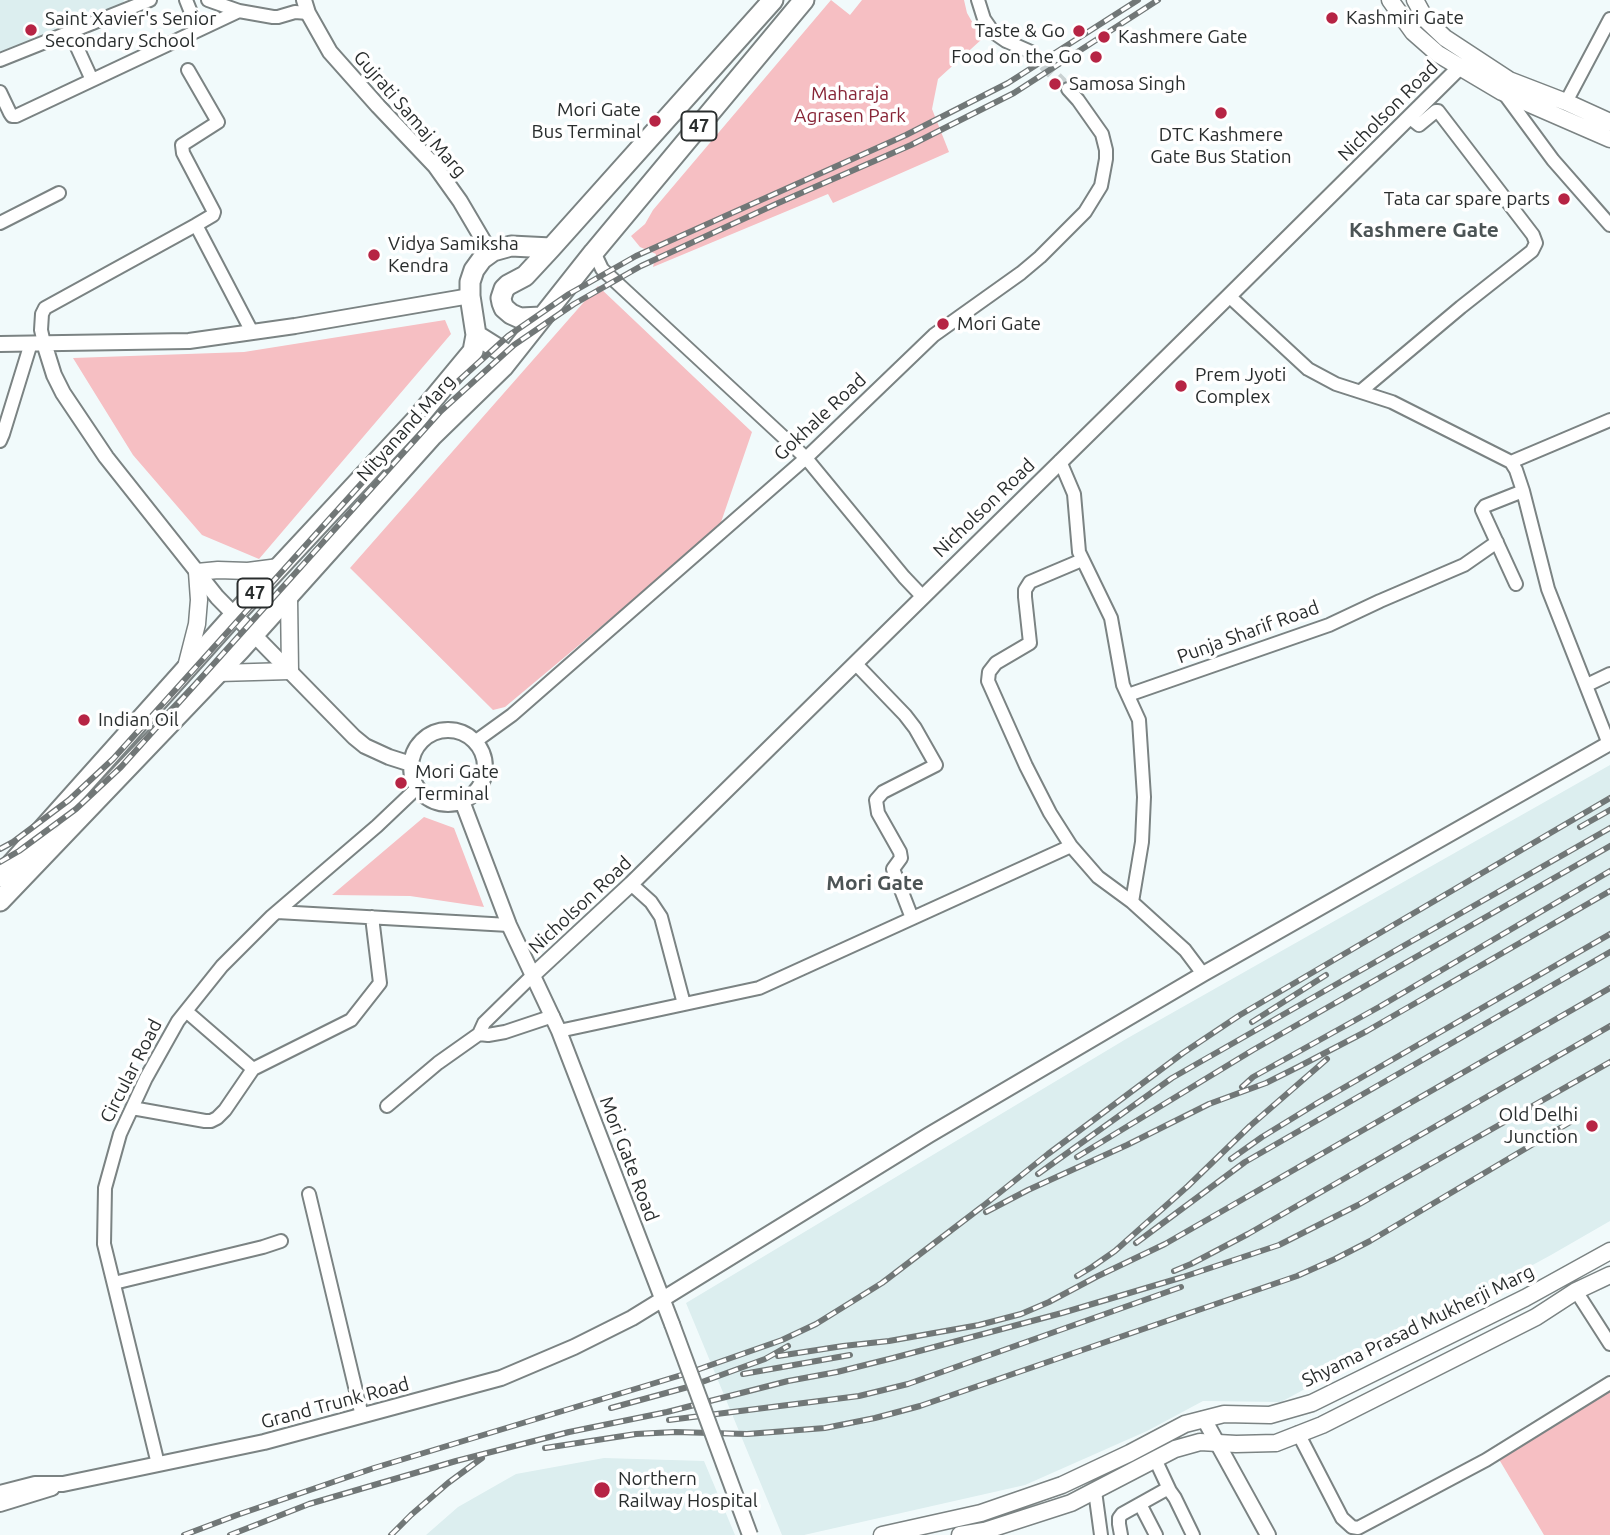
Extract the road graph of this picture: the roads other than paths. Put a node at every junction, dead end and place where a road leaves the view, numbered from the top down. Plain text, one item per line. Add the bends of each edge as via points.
1 (149, 0) edge
2 (186, 0) edge
3 (208, 0) edge
4 (773, 0) edge
5 (804, 0) edge
6 (978, 0) edge
7 (1390, 0) edge
8 (1415, 0) edge
9 (306, 6) edge
10 (239, 11) junction
11 (1610, 19) edge
12 (198, 30) junction
13 (70, 32) junction
14 (1031, 52) tunnel mouth
15 (0, 60) edge
16 (1460, 67) junction
17 (188, 70) dead end
18 (92, 80) junction
19 (1068, 89) tunnel mouth
20 (0, 92) edge
21 (1502, 92) junction
22 (1566, 102) junction
23 (1409, 117) junction
24 (1610, 122) edge
25 (1610, 139) edge
26 (59, 193) dead end
27 (0, 223) edge
28 (196, 225) junction
29 (1610, 226) edge
30 (551, 248) junction
31 (594, 251) junction
32 (490, 252) junction
33 (470, 296) junction
34 (1229, 296) junction
35 (542, 317) junction
36 (252, 332) junction
37 (476, 335) junction
38 (38, 343) junction
39 (0, 344) edge
40 (512, 357) junction
41 (1361, 391) junction
42 (1610, 419) edge
43 (415, 421) junction
44 (432, 436) junction
45 (0, 441) edge
46 (806, 458) junction
47 (1060, 461) junction
48 (1511, 462) junction
49 (1523, 491) junction
50 (1497, 542) junction
51 (1082, 559) junction
52 (279, 567) junction
53 (197, 572) junction
54 (1516, 584) dead end
55 (922, 596) junction
56 (289, 597) junction
57 (234, 615) junction
58 (254, 635) junction
59 (855, 663) junction
60 (184, 670) junction
61 (290, 671) junction
62 (218, 673) junction
63 (1610, 674) edge
64 (1587, 685) junction
65 (1128, 695) junction
66 (476, 741) junction
67 (1609, 743) edge
68 (411, 764) junction
69 (418, 788) junction
70 (462, 801) junction
71 (42, 844) junction
72 (1071, 846) junction
73 (25, 862) junction
74 (0, 877) edge
75 (631, 884) junction
76 (0, 901) edge
77 (1132, 902) junction
78 (277, 912) junction
79 (372, 917) junction
80 (912, 918) junction
81 (509, 925) junction
82 (1203, 974) junction
83 (533, 975) junction
84 (684, 1004) junction
85 (186, 1011) junction
86 (552, 1016) junction
87 (559, 1031) junction
88 (479, 1034) junction
89 (253, 1069) junction
90 (387, 1106) dead end
91 (132, 1108) junction
92 (309, 1194) dead end
93 (281, 1241) dead end
94 (1610, 1251) edge
95 (1610, 1275) edge
96 (114, 1283) junction
97 (1576, 1291) junction
98 (663, 1299) junction
99 (1610, 1344) edge
100 (1610, 1383) edge
101 (362, 1416) junction
102 (1204, 1419) junction
103 (1298, 1433) junction
104 (1217, 1443) junction
105 (1155, 1459) junction
106 (158, 1464) junction
107 (63, 1484) junction
108 (1095, 1491) junction
109 (1170, 1491) junction
110 (0, 1493) edge
111 (0, 1504) edge
112 (1140, 1504) junction
113 (981, 1533) edge
114 (750, 1535) edge
115 (882, 1535) edge
116 (960, 1535) edge
117 (1101, 1535) edge
118 (1121, 1535) edge
119 (1156, 1535) edge
120 (1193, 1535) edge
121 (1268, 1535) edge

1 - 13 street
2 - 12 street
3 - 10 street
4 - 30 main road, 47
5 - 31 main road, Nityanand Marg / 47
6 - 14 street via 993,32
7 - 16 main road via 1413,32
8 - 22 main road via 1426,20 1445,38 1509,80
9 - 10 street via 278,17
9 - 32 street, Gujrati Samaj Marg via 330,52 435,166
10 - 12 street
11 - 22 street
12 - 18 street
13 - 15 street
13 - 18 street
16 - 21 main road
16 - 23 street, Nicholson Road
17 - 28 street via 218,122 182,145 214,212
18 - 20 street via 16,116
19 - 46 street, Gokhale Road via 1105,143 1101,186 1089,206 1021,273 934,335
21 - 25 main road
21 - 29 street
22 - 24 main road
23 - 34 street, Nicholson Road
23 - 41 street via 1419,125 1438,111 1536,243 1532,251
26 - 27 street
28 - 36 street
28 - 38 street via 45,308
30 - 32 main road via 511,246
30 - 35 main road via 525,276 504,289 501,298 514,316
31 - 35 main road, Nityanand Marg / 47
31 - 46 street via 601,269
32 - 33 main road via 474,270
33 - 36 street
33 - 37 main road
34 - 41 street via 1300,364 1336,384
34 - 47 street, Nicholson Road
35 - 40 main road, Nityanand Marg / 47
36 - 38 street via 189,341
37 - 40 main road
37 - 43 main road, Nityanand Marg / 47 via 473,351
38 - 39 street
38 - 45 street
38 - 53 street via 63,393 99,447
40 - 44 main road, Nityanand Marg / 47
41 - 48 street
42 - 48 street
43 - 44 main road
43 - 52 main road, Nityanand Marg / 47
44 - 56 main road, Nityanand Marg / 47
46 - 55 street
46 - 66 street, Gokhale Road via 512,715
47 - 51 street via 1074,494
47 - 55 street, Nicholson Road
48 - 49 street
49 - 50 street via 1483,507
49 - 64 street via 1548,589
50 - 54 street
50 - 65 street, Punja Sharif Road via 1464,565 1329,625
51 - 65 street via 1111,618
51 - 72 street via 1030,582 1025,590 1030,643 996,663 988,676 1026,766
52 - 53 main road
52 - 57 main road, Nityanand Marg / 47
53 - 57 street
53 - 60 main road via 197,624
55 - 59 street, Nicholson Road
56 - 58 main road, Nityanand Marg / 47
56 - 61 main road
57 - 58 street
57 - 60 main road, Nityanand Marg / 47
58 - 61 street
58 - 62 main road, Nityanand Marg / 47
59 - 75 street, Nicholson Road
59 - 80 street via 905,715 936,765 876,800 878,813 900,852 893,869
60 - 71 main road, Nityanand Marg / 47
61 - 62 main road
61 - 68 street via 365,747
62 - 71 main road, Nityanand Marg / 47
63 - 64 street
64 - 67 street
65 - 77 street via 1139,720 1144,797
66 - 68 street via 457,730 436,732 418,744
66 - 70 street via 485,775 479,788
67 - 82 street, Grand Trunk Road
68 - 69 street
69 - 70 street via 438,803
69 - 78 street, Circular Road
70 - 81 street, Mori Gate Road
71 - 73 main road, Nityanand Marg / 47
72 - 77 street via 1098,877
72 - 80 street
73 - 74 main road, Nityanand Marg / 47
73 - 76 main road, Nityanand Marg / 47
75 - 83 street, Nicholson Road
75 - 84 street via 658,912
77 - 82 street via 1185,950
78 - 79 street
78 - 85 street, Circular Road via 222,966
79 - 81 street
79 - 89 street via 380,984 351,1020
80 - 84 street via 759,988
81 - 83 street, Mori Gate Road
82 - 98 street, Grand Trunk Road
83 - 86 street, Mori Gate Road
83 - 88 street via 484,1023
84 - 87 street
85 - 89 street
85 - 91 street, Circular Road
86 - 87 street, Mori Gate Road
86 - 88 street via 505,1032
87 - 98 street, Mori Gate Road
88 - 90 street
89 - 91 street via 225,1110 211,1121
91 - 96 street, Circular Road via 105,1188 104,1244
92 - 101 street
93 - 96 street
94 - 102 main road, Shyama Prasad Mukherji Marg via 1312,1403 1270,1415 1224,1414
95 - 97 main road
96 - 106 street, Circular Road
97 - 99 street
97 - 103 main road via 1536,1317
98 - 101 street, Grand Trunk Road via 574,1347 501,1378
98 - 114 street, Mori Gate Road, bridge
100 - 103 street via 1486,1460 1357,1528 1342,1518
101 - 106 street, Grand Trunk Road
102 - 104 street
102 - 115 main road, Shyama Prasad Mukherji Marg via 1062,1485 981,1513
103 - 104 main road via 1276,1443
104 - 105 main road via 1200,1441
104 - 121 street
105 - 108 main road
105 - 109 street
106 - 107 street, Grand Trunk Road
107 - 110 street, Grand Trunk Road via 35,1484
107 - 111 street
108 - 113 main road
108 - 117 street
109 - 112 street
109 - 120 street
112 - 118 street via 1119,1518
112 - 119 street
113 - 116 main road

